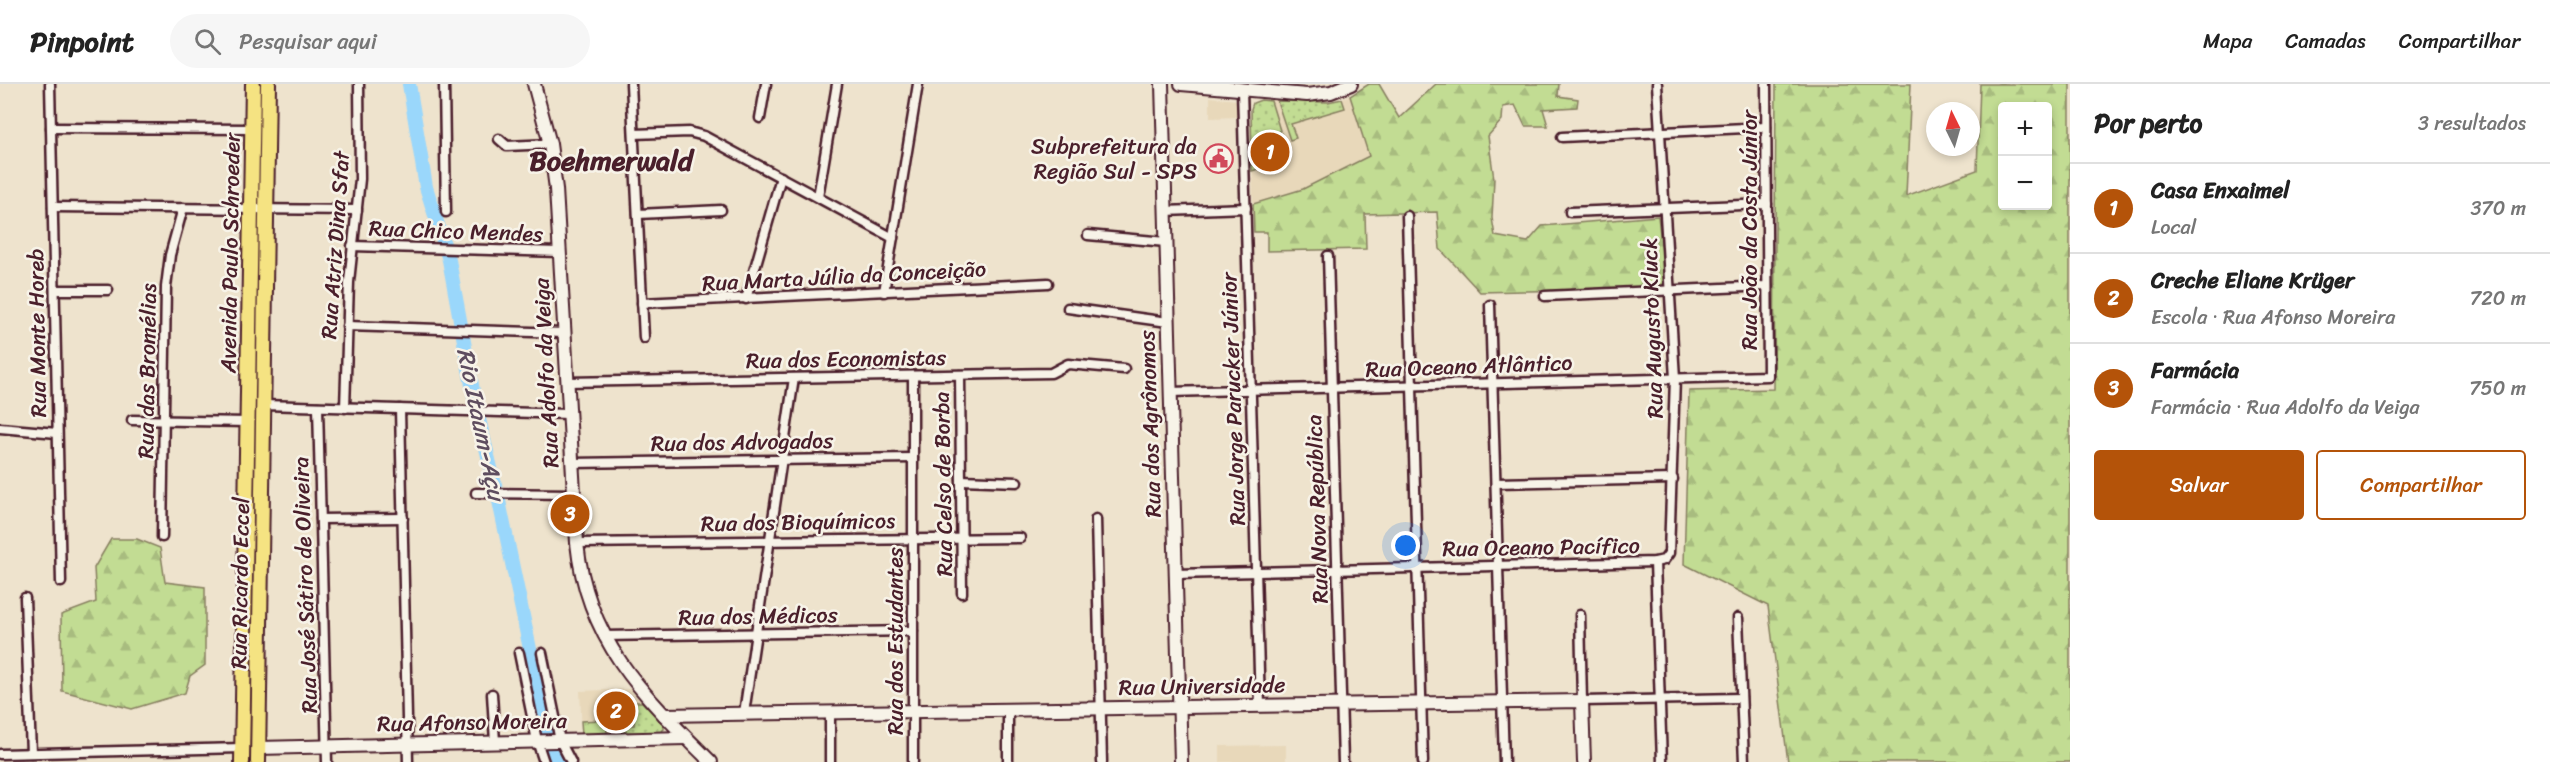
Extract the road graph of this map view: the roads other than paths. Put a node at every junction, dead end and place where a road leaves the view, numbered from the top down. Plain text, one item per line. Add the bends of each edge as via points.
1 (50, 84) edge
2 (253, 84) edge
3 (268, 84) edge
4 (359, 84) edge
5 (444, 84) edge
6 (534, 84) edge
7 (632, 84) edge
8 (766, 84) edge
9 (837, 84) edge
10 (918, 84) edge
11 (1162, 84) edge
12 (1181, 84) edge
13 (1351, 84) edge
14 (1657, 84) edge
15 (1766, 84) edge
16 (1194, 85) edge
17 (1242, 90) junction
18 (760, 118) dead end
19 (1766, 127) junction
20 (51, 128) junction
21 (253, 129) junction
22 (1661, 132) junction
23 (634, 134) junction
24 (1562, 137) dead end
25 (499, 139) dead end
26 (550, 144) junction
27 (781, 177) junction
28 (818, 197) junction
29 (1767, 204) junction
30 (53, 207) junction
31 (183, 208) junction
32 (1246, 208) junction
33 (1666, 208) junction
34 (252, 209) junction
35 (266, 209) junction
36 (357, 210) junction
37 (721, 210) dead end
38 (1165, 210) junction
39 (446, 212) dead end
40 (1570, 212) dead end
41 (638, 214) junction
42 (1407, 216) dead end
43 (1088, 235) dead end
44 (893, 238) junction
45 (1166, 242) junction
46 (352, 246) junction
47 (560, 252) junction
48 (1328, 256) dead end
49 (1048, 283) dead end
50 (1767, 286) junction
51 (54, 290) junction
52 (108, 290) dead end
53 (1670, 290) junction
54 (884, 292) junction
55 (1545, 296) dead end
56 (746, 299) junction
57 (642, 303) junction
58 (1490, 305) dead end
59 (1068, 308) dead end
60 (1168, 322) junction
61 (347, 326) junction
62 (564, 333) junction
63 (644, 338) dead end
64 (1124, 369) dead end
65 (960, 375) junction
66 (913, 376) junction
67 (1768, 376) joint
68 (794, 378) junction
69 (1675, 378) junction
70 (567, 382) junction
71 (1493, 383) junction
72 (1412, 385) junction
73 (1332, 387) junction
74 (1251, 389) junction
75 (1170, 392) junction
76 (263, 405) junction
77 (318, 407) junction
78 (345, 408) junction
79 (400, 409) junction
80 (569, 414) junction
81 (132, 420) dead end
82 (164, 421) junction
83 (248, 422) junction
84 (0, 428) edge
85 (57, 433) junction
86 (913, 458) junction
87 (782, 460) junction
88 (572, 463) junction
89 (1672, 479) junction
90 (961, 480) junction
91 (1017, 482) dead end
92 (1496, 483) junction
93 (476, 494) dead end
94 (574, 494) junction
95 (403, 518) junction
96 (321, 519) junction
97 (1096, 519) dead end
98 (162, 537) dead end
99 (962, 538) junction
100 (1020, 538) dead end
101 (913, 539) junction
102 (770, 541) junction
103 (577, 543) junction
104 (1655, 562) junction
105 (1498, 566) junction
106 (1417, 568) junction
107 (1337, 570) junction
108 (1256, 572) junction
109 (1175, 574) junction
110 (61, 582) dead end
111 (962, 593) dead end
112 (25, 598) dead end
113 (1580, 615) dead end
114 (1738, 618) dead end
115 (914, 631) junction
116 (756, 634) junction
117 (604, 636) junction
118 (519, 653) dead end
119 (542, 653) dead end
120 (492, 694) dead end
121 (1741, 698) junction
122 (1660, 700) junction
123 (1582, 701) junction
124 (1502, 702) junction
125 (1421, 703) junction
126 (1341, 704) junction
127 (1260, 706) junction
128 (1179, 707) junction
129 (1101, 708) junction
130 (1008, 710) junction
131 (914, 711) junction
132 (830, 712) junction
133 (744, 713) junction
134 (664, 715) junction
135 (686, 738) junction
136 (549, 741) junction
137 (495, 742) junction
138 (408, 744) junction
139 (327, 746) junction
140 (31, 753) junction
141 (0, 754) edge
142 (258, 755) edge
143 (242, 756) edge
144 (327, 762) edge
145 (408, 762) edge
146 (544, 762) edge
147 (571, 762) edge
148 (711, 762) edge
149 (830, 762) edge
150 (914, 762) edge
151 (1008, 762) edge
152 (1102, 762) edge
153 (1180, 762) edge
154 (1343, 762) edge
155 (1423, 762) edge
156 (1504, 762) edge
157 (1584, 762) edge
158 (1662, 762) edge
159 (1744, 762) edge

1 - 20 street, Rua Monte Horeb
2 - 21 main road, Avenida Paulo Schroeder
3 - 35 main road, Avenida Paulo Schroeder
4 - 36 street, Rua Atriz Dina Sfat
5 - 39 street
6 - 26 street, Rua Adolfo da Veiga
7 - 23 street
8 - 18 street
9 - 28 street
10 - 44 street
11 - 38 street, Rua dos Agrônomos
12 - 16 street
13 - 17 street via 1318,94
14 - 22 street, Rua Augusto Kluck
15 - 19 street, Rua João da Costa Júnior
16 - 17 street
17 - 32 street, Rua Jorge Parucker Júnior
19 - 22 street
19 - 29 street, Rua João da Costa Júnior
20 - 21 street
20 - 30 street, Rua Monte Horeb
21 - 34 main road, Avenida Paulo Schroeder
22 - 24 street
22 - 33 street, Rua Augusto Kluck
23 - 27 street via 699,134
23 - 41 street
25 - 26 street via 507,146
26 - 47 street, Rua Adolfo da Veiga
27 - 28 street
27 - 56 street
28 - 44 street
29 - 33 street
29 - 50 street, Rua João da Costa Júnior
30 - 31 street
30 - 51 street, Rua Monte Horeb
31 - 34 street
31 - 82 street, Rua das Bromélias via 167,272
32 - 38 street
32 - 74 street, Rua Jorge Parucker Júnior
33 - 40 street
33 - 53 street, Rua Augusto Kluck
34 - 35 street
34 - 83 main road, Avenida Paulo Schroeder
35 - 36 street
35 - 76 main road, Avenida Paulo Schroeder
36 - 46 street, Rua Atriz Dina Sfat
37 - 41 street
38 - 45 street, Rua dos Agrônomos
41 - 57 street
42 - 72 street
43 - 45 street
44 - 54 street
45 - 60 street, Rua dos Agrônomos
46 - 47 street, Rua Chico Mendes
46 - 61 street, Rua Atriz Dina Sfat
47 - 62 street, Rua Adolfo da Veiga
48 - 73 street, Rua Nova República
49 - 54 street, Rua Marta Júlia da Conceição
50 - 53 street
50 - 67 street, Rua João da Costa Júnior
51 - 52 street
51 - 85 street, Rua Monte Horeb
53 - 55 street
53 - 69 street, Rua Augusto Kluck
54 - 56 street, Rua Marta Júlia da Conceição
56 - 57 street, Rua Marta Júlia da Conceição
57 - 63 street
58 - 71 street
59 - 60 street
60 - 75 street, Rua dos Agrônomos
61 - 62 street
61 - 78 street, Rua Atriz Dina Sfat
62 - 70 street, Rua Adolfo da Veiga
64 - 65 street, Rua dos Economistas via 1068,364 1051,374
65 - 66 street, Rua dos Economistas
65 - 90 street, Rua Celso de Borba
66 - 68 street, Rua dos Economistas
66 - 86 street, Rua dos Estudantes
67 - 69 street, Rua Oceano Atlântico
68 - 70 street, Rua dos Economistas
68 - 87 street
69 - 71 street, Rua Oceano Atlântico
69 - 89 street, Rua Augusto Kluck
70 - 80 street, Rua Adolfo da Veiga
71 - 72 street, Rua Oceano Atlântico
71 - 92 street
72 - 73 street, Rua Oceano Atlântico
72 - 106 street
73 - 74 street, Rua Oceano Atlântico
73 - 107 street, Rua Nova República
74 - 75 street, Rua Oceano Atlântico
74 - 108 street, Rua Jorge Parucker Júnior
75 - 109 street, Rua dos Agrônomos
76 - 77 street
76 - 142 main road, Rua Ricardo Eccel
77 - 78 street
77 - 96 street, Rua José Sátiro de Oliveira
78 - 79 street
79 - 80 street
79 - 95 street
80 - 88 street, Rua Adolfo da Veiga
81 - 82 street
82 - 83 street
82 - 98 street, Rua das Bromélias
83 - 143 main road, Rua Ricardo Eccel
84 - 85 street
85 - 110 street, Rua Monte Horeb
86 - 87 street, Rua dos Advogados
86 - 101 street, Rua dos Estudantes
87 - 88 street, Rua dos Advogados
87 - 102 street
88 - 94 street, Rua Adolfo da Veiga
89 - 92 street
89 - 104 street, Rua Augusto Kluck via 1669,553 1664,560
90 - 91 street
90 - 99 street, Rua Celso de Borba
92 - 105 street
93 - 94 street
94 - 103 street, Rua Adolfo da Veiga
95 - 96 street
95 - 138 street
96 - 139 street, Rua José Sátiro de Oliveira
97 - 129 street
99 - 100 street, Rua dos Bioquímicos
99 - 101 street, Rua dos Bioquímicos
99 - 111 street, Rua Celso de Borba
101 - 102 street, Rua dos Bioquímicos
101 - 115 street, Rua dos Estudantes
102 - 103 street, Rua dos Bioquímicos
102 - 116 street
103 - 117 street, Rua Adolfo da Veiga via 585,587
104 - 105 street, Rua Oceano Pacífico
104 - 122 street
105 - 106 street, Rua Oceano Pacífico
105 - 124 street
106 - 107 street, Rua Oceano Pacífico
106 - 125 street
107 - 108 street, Rua Oceano Pacífico
107 - 126 street, Rua Nova República
108 - 109 street, Rua Oceano Pacífico
108 - 127 street, Rua Jorge Parucker Júnior
109 - 128 street, Rua dos Agrônomos
112 - 140 street
113 - 123 street
114 - 121 street
115 - 116 street, Rua dos Médicos
115 - 131 street, Rua dos Estudantes
116 - 117 street, Rua dos Médicos
116 - 133 street
117 - 134 street, Rua Adolfo da Veiga via 621,666
118 - 136 street
119 - 136 street
120 - 137 street
121 - 122 street, Rua Universidade
121 - 159 street
122 - 123 street, Rua Universidade
122 - 158 street
123 - 124 street, Rua Universidade
123 - 157 street
124 - 125 street, Rua Universidade
124 - 156 street
125 - 126 street, Rua Universidade
125 - 155 street
126 - 127 street, Rua Universidade
126 - 154 street, Rua Nova República
127 - 128 street, Rua Universidade
128 - 129 street, Rua Universidade
128 - 153 street, Rua dos Agrônomos
129 - 130 street, Rua Universidade
129 - 152 street
130 - 131 street, Rua Universidade
130 - 151 street
131 - 132 street, Rua Universidade
131 - 150 street, Rua dos Estudantes
132 - 133 street, Rua Universidade
132 - 149 street
133 - 134 street, Rua Universidade
134 - 135 street, Rua Adolfo da Veiga
135 - 136 street, Rua Afonso Moreira
135 - 148 street, Rua Adolfo da Veiga
136 - 137 street, Rua Afonso Moreira
136 - 146 street
136 - 147 street
137 - 138 street, Rua Afonso Moreira
138 - 139 street, Rua Afonso Moreira
138 - 145 street
139 - 142 street, Rua Afonso Moreira
139 - 144 street, Rua José Sátiro de Oliveira
140 - 141 street
140 - 143 street
142 - 143 main road

